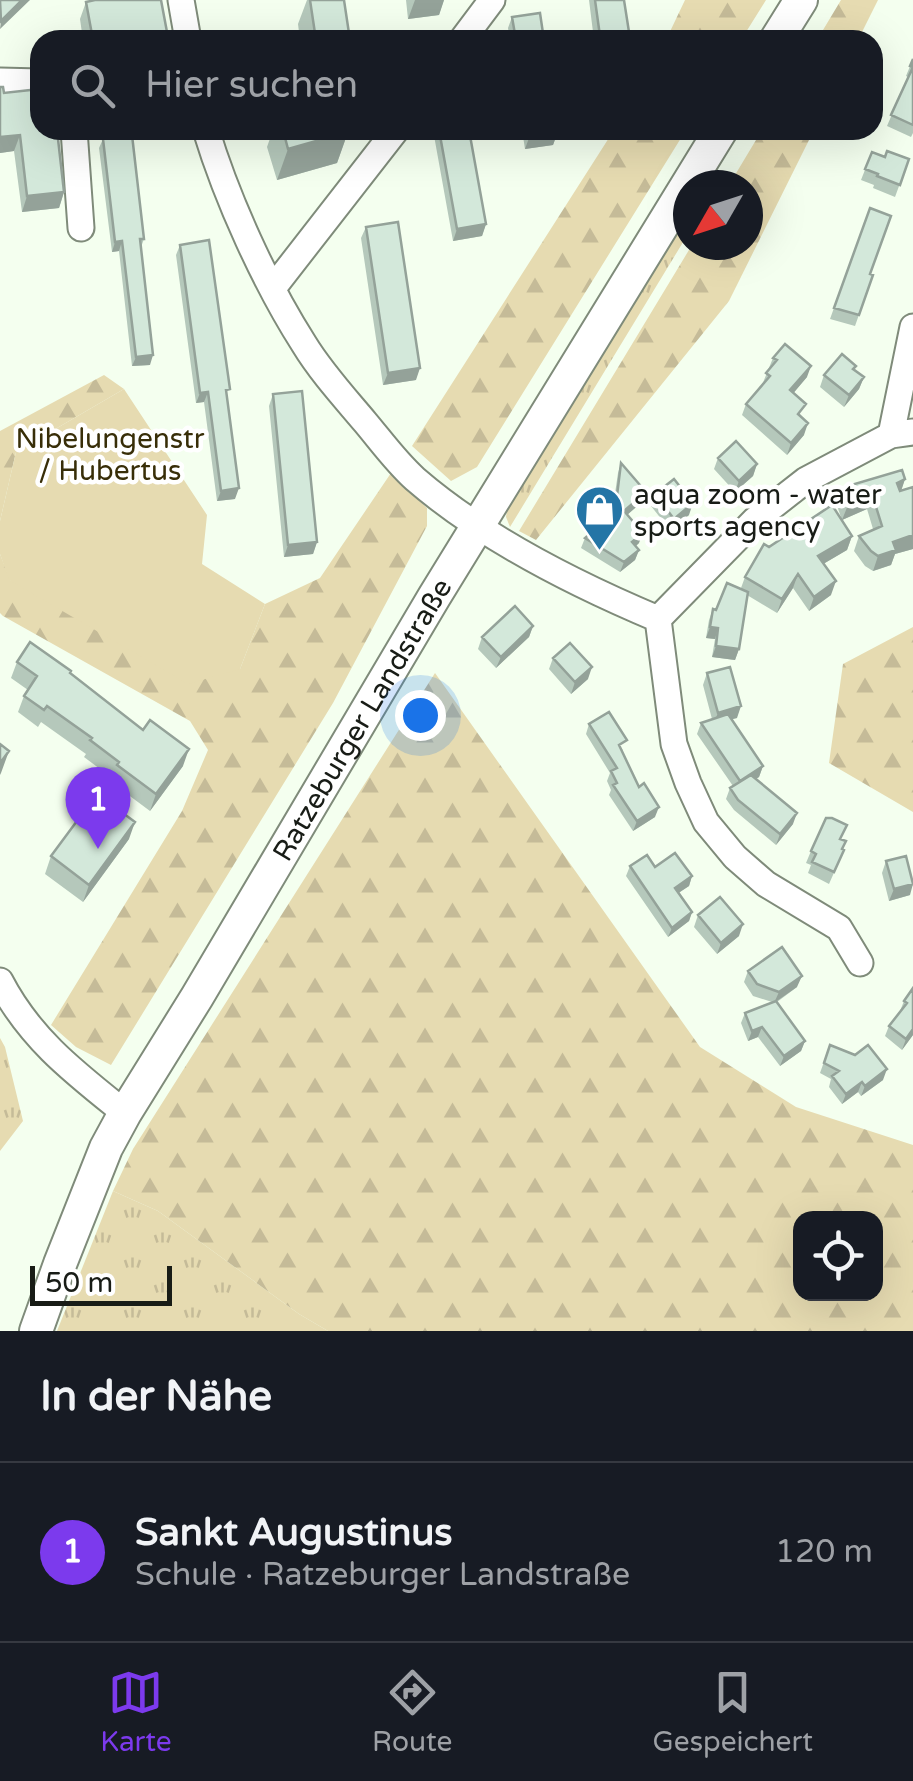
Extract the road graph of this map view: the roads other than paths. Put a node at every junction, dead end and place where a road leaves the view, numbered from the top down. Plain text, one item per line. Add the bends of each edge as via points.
1 (181, 0) edge
2 (492, 0) edge
3 (801, 0) edge
4 (186, 30) edge
5 (470, 30) edge
6 (782, 30) edge
7 (0, 81) edge
8 (30, 82) edge
9 (75, 140) edge
10 (208, 140) edge
11 (388, 140) edge
12 (715, 140) edge
13 (81, 228) dead end
14 (273, 288) junction
15 (913, 327) edge
16 (902, 433) edge
17 (477, 526) junction
18 (658, 619) junction
19 (860, 964) dead end
20 (0, 981) edge
21 (125, 1112) junction
22 (37, 1329) edge

1 - 4 street
2 - 5 street
3 - 6 main road
7 - 8 street
9 - 13 street
10 - 14 street
11 - 14 street
12 - 17 main road, Ratzeburger Landstraße
14 - 17 street via 303,343 402,467
15 - 16 street
16 - 18 street via 806,480 755,520
17 - 18 street
17 - 21 main road, Ratzeburger Landstraße
18 - 19 street via 674,744 706,822 766,884 839,928
20 - 21 street via 33,1032
21 - 22 main road, Ratzeburger Landstraße

